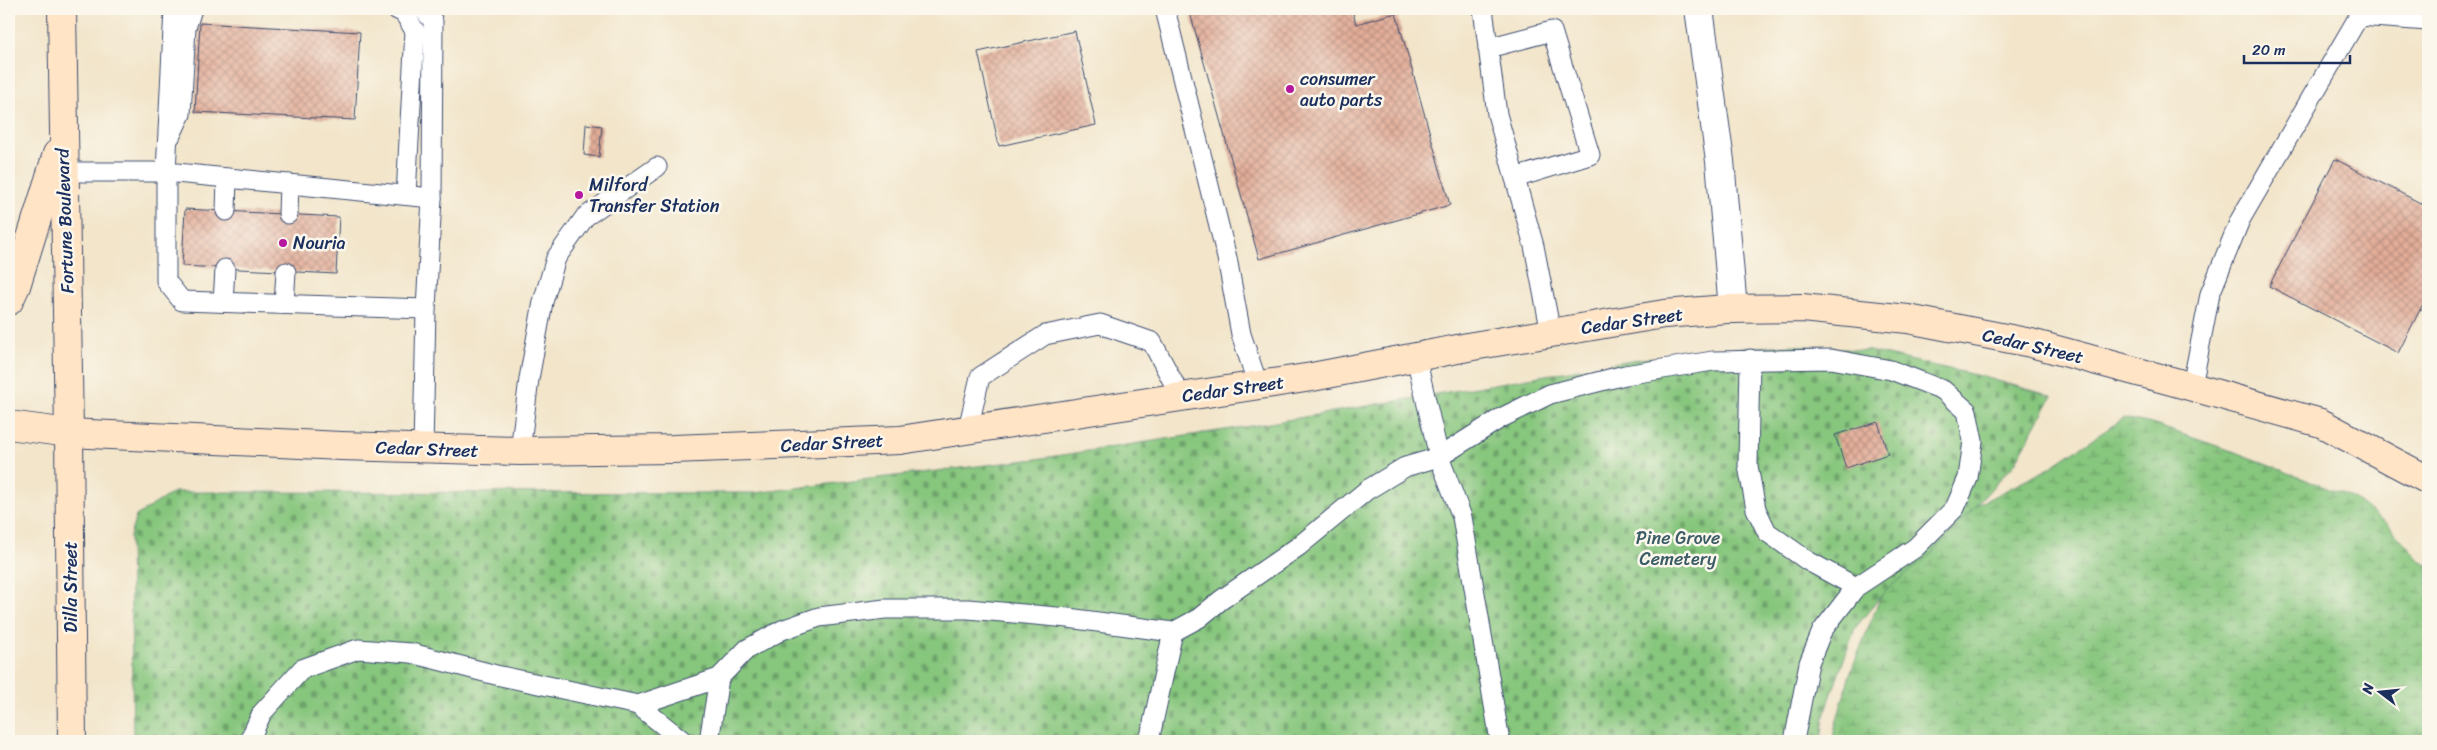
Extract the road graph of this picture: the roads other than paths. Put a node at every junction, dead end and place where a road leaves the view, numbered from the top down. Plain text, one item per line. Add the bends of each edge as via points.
1 (62, 9) edge
2 (174, 9) edge
3 (192, 9) edge
4 (396, 9) edge
5 (423, 9) edge
6 (1165, 9) edge
7 (1483, 9) edge
8 (1700, 9) edge
9 (2428, 21) edge
10 (1488, 48) junction
11 (62, 135) junction
12 (166, 146) junction
13 (657, 167) dead end
14 (64, 172) junction
15 (166, 172) junction
16 (227, 178) junction
17 (1515, 178) junction
18 (289, 184) junction
19 (406, 195) junction
20 (432, 198) junction
21 (226, 211) dead end
22 (288, 214) dead end
23 (225, 268) dead end
24 (286, 272) dead end
25 (9, 301) edge
26 (223, 302) junction
27 (284, 304) junction
28 (426, 309) junction
29 (1733, 309) junction
30 (1551, 333) junction
31 (1416, 357) junction
32 (1750, 359) junction
33 (1258, 385) junction
34 (2192, 386) junction
35 (1181, 397) junction
36 (9, 425) edge
37 (968, 429) junction
38 (69, 433) junction
39 (423, 450) junction
40 (520, 451) junction
41 (1439, 457) junction
42 (2428, 480) edge
43 (1856, 587) junction
44 (1173, 632) junction
45 (719, 678) junction
46 (638, 705) junction
47 (72, 741) edge
48 (248, 741) edge
49 (683, 741) edge
50 (709, 741) edge
51 (1149, 741) edge
52 (1500, 741) edge
53 (1794, 741) edge

1 - 11 main road, Fortune Boulevard
2 - 12 lane
3 - 12 lane via 186,28 181,114
4 - 19 lane via 404,14 415,31
5 - 20 lane via 433,21
6 - 33 lane via 1227,258 1241,334
7 - 10 lane
8 - 29 street via 1720,161
9 - 34 lane via 2359,16 2240,220 2210,294
10 - 17 lane via 1497,114
10 - 17 lane via 1552,31 1590,155
11 - 14 main road, Fortune Boulevard
11 - 25 main road
12 - 15 lane
13 - 40 lane via 585,217 556,258 543,302
14 - 15 lane
14 - 38 main road, Fortune Boulevard
15 - 16 lane
15 - 26 lane via 166,281 182,301
16 - 18 lane
16 - 21 lane
17 - 30 lane via 1534,246
18 - 19 lane
18 - 22 lane
19 - 20 lane
20 - 28 lane
23 - 26 lane
24 - 27 lane
26 - 27 lane
27 - 28 lane
28 - 39 lane
29 - 30 main road, Cedar Street via 1664,314
29 - 34 main road, Cedar Street via 1802,308 1908,319 2031,343
30 - 31 main road, Cedar Street
31 - 33 main road, Cedar Street
31 - 41 lane
32 - 41 lane via 1713,361 1626,375 1550,394 1501,418
32 - 43 lane via 1748,466 1756,509 1767,532 1808,561
32 - 43 lane via 1831,359 1891,370 1943,390 1967,411 1973,440 1968,478 1955,508 1914,548
33 - 35 main road, Cedar Street
34 - 42 main road, Cedar Street via 2321,424
35 - 37 main road, Cedar Street
35 - 37 lane via 1152,342 1100,324 1045,335 980,377
36 - 38 main road, Cedar Street
37 - 40 main road, Cedar Street via 880,441
38 - 39 main road, Cedar Street
38 - 47 main road, Dilla Street
39 - 40 main road, Cedar Street
41 - 44 lane via 1405,467 1367,490 1299,546 1199,618
41 - 52 lane via 1462,517
43 - 53 lane via 1822,631 1809,663
44 - 45 lane via 968,609 885,608 819,617 782,630 747,649
44 - 51 lane
45 - 46 lane
45 - 50 lane
46 - 48 lane via 411,653 358,648 302,669 262,713
46 - 49 lane

